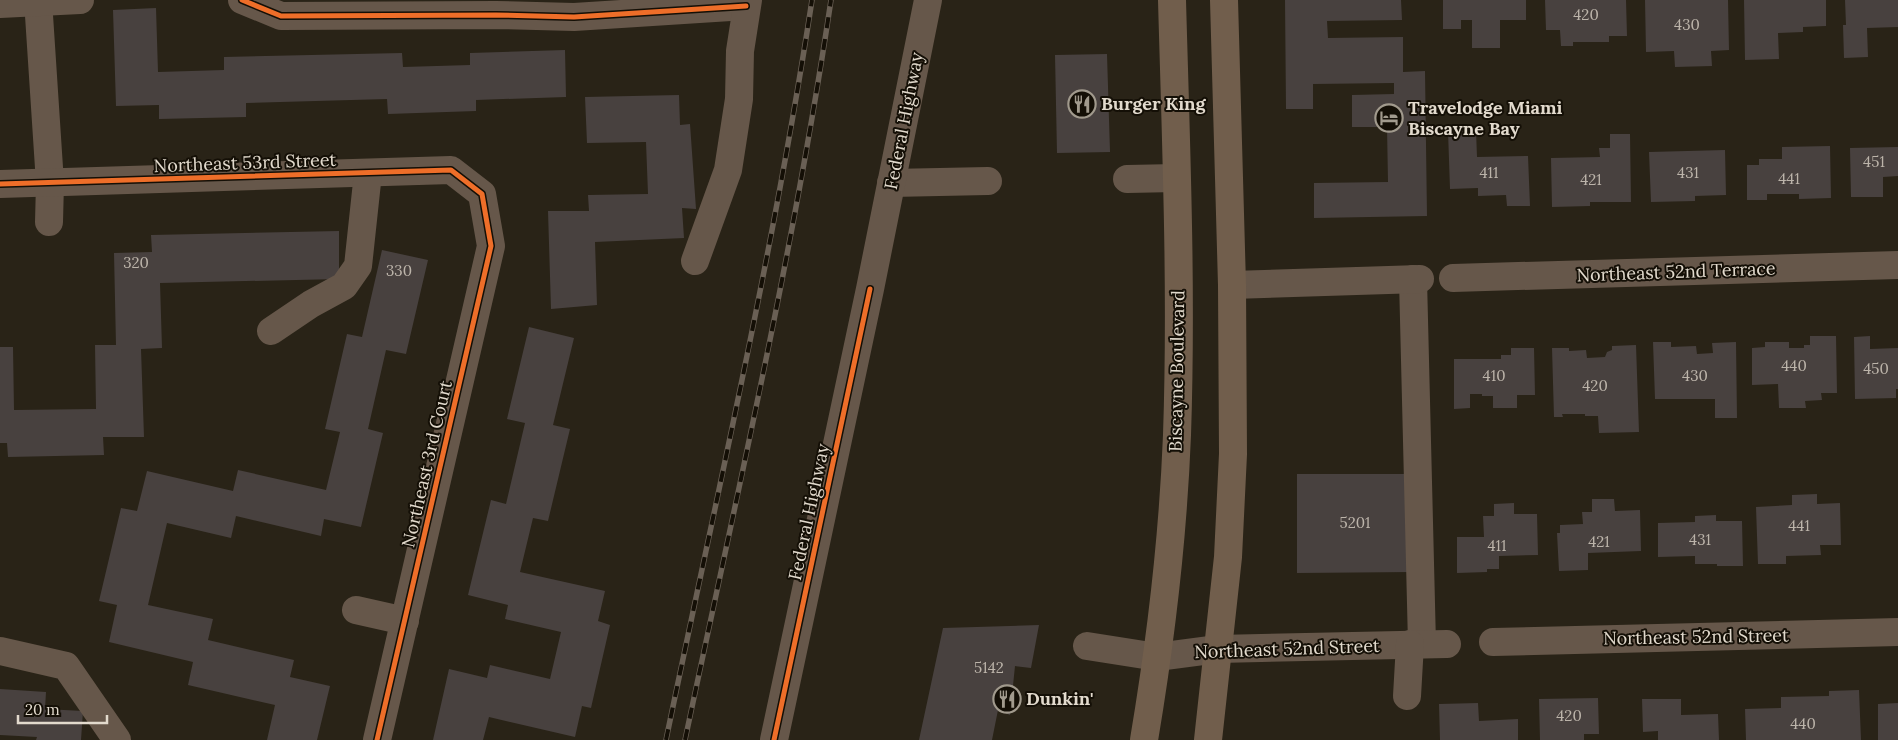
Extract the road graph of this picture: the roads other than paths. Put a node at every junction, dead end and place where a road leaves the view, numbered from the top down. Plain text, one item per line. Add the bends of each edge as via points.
1 (80, 0) edge
2 (242, 0) edge
3 (928, 0) edge
4 (1172, 0) edge
5 (1224, 0) edge
6 (38, 1) edge
7 (747, 3) edge
8 (0, 4) edge
9 (368, 173) junction
10 (1127, 178) dead end
11 (1176, 178) junction
12 (988, 182) dead end
13 (50, 183) junction
14 (891, 183) junction
15 (0, 184) edge
16 (482, 194) joint
17 (49, 222) dead end
18 (695, 261) dead end
19 (1898, 265) edge
20 (1453, 278) dead end
21 (1232, 285) junction
22 (271, 332) dead end
23 (356, 610) dead end
24 (405, 621) junction
25 (1898, 632) edge
26 (1493, 642) dead end
27 (1426, 644) junction
28 (1087, 646) dead end
29 (1218, 649) junction
30 (0, 651) edge
31 (1157, 657) junction
32 (1407, 696) dead end
33 (117, 740) edge
34 (377, 740) edge
35 (774, 740) edge
36 (1144, 740) edge
37 (1208, 740) edge

1 - 6 street
2 - 7 street via 281,16 574,17
3 - 14 street, Federal Highway
4 - 11 main road, Biscayne Boulevard
5 - 21 main road
6 - 8 street
6 - 13 street
7 - 18 street via 740,51 739,99 728,170
9 - 13 street, Northeast 53rd Street
9 - 16 street, Northeast 53rd Street via 451,170
9 - 22 street via 358,266 344,286
10 - 11 street
11 - 31 main road, Biscayne Boulevard via 1177,437 1170,542
12 - 14 street
13 - 15 street, Northeast 53rd Street
13 - 17 street
14 - 35 street, Federal Highway
16 - 24 street, Northeast 3rd Court via 492,246
19 - 20 street, Northeast 52nd Terrace
21 - 27 street via 1416,279
21 - 29 main road via 1233,454 1228,557
23 - 24 street
24 - 34 street, Northeast 3rd Court
25 - 26 street, Northeast 52nd Street
27 - 29 street, Northeast 52nd Street
27 - 32 street
28 - 31 street, Northeast 52nd Street
29 - 31 street, Northeast 52nd Street
29 - 37 main road
30 - 33 street via 66,666
31 - 36 main road, Biscayne Boulevard

